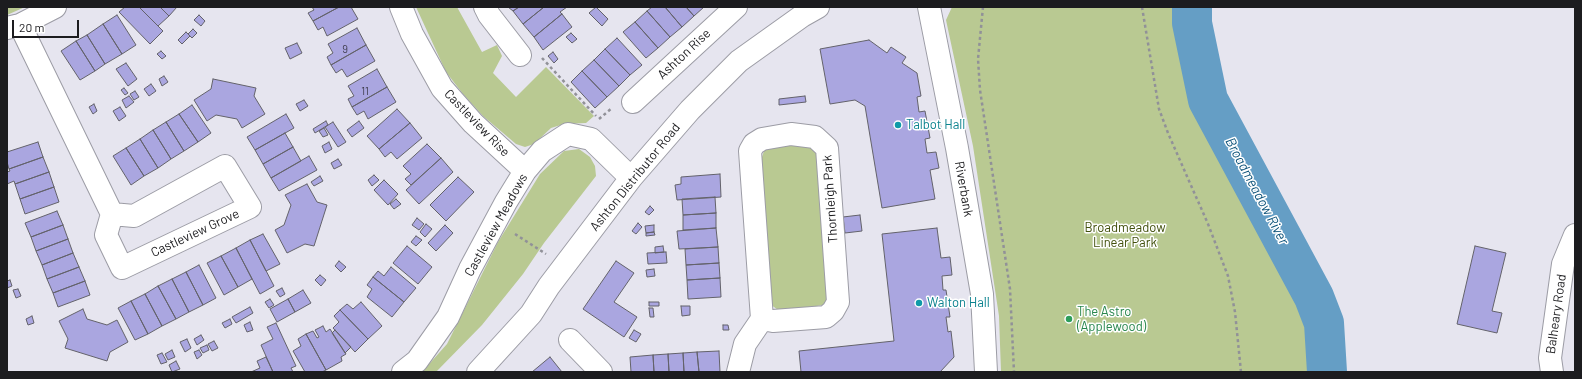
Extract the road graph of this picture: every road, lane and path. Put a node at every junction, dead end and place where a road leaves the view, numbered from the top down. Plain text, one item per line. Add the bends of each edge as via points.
1 (55, 7) edge
2 (401, 7) edge
3 (485, 7) edge
4 (735, 7) edge
5 (818, 7) edge
6 (928, 7) edge
7 (983, 7) edge
8 (1142, 7) edge
9 (14, 26) edge
10 (520, 55) joint
11 (632, 102) joint
12 (595, 129) junction
13 (525, 171) junction
14 (631, 178) junction
15 (112, 214) junction
16 (496, 222) junction
17 (1575, 235) edge
18 (565, 266) junction
19 (762, 319) junction
20 (570, 340) dead end
21 (403, 372) edge
22 (478, 372) edge
23 (601, 372) edge
24 (738, 372) edge
25 (986, 372) edge
26 (1014, 372) edge
27 (1241, 372) edge
28 (1552, 372) edge

1 - 9 street
2 - 13 street, Castleview Rise via 412,34 442,88 473,123
3 - 10 street
4 - 11 street, Ashton Rise
5 - 14 street, Ashton Distributor Road via 739,61 690,110
6 - 25 street, Riverbank via 957,148 982,294
7 - 26 path via 978,59 980,90 1010,289
8 - 27 path via 1159,109 1228,276 1235,312
9 - 15 street
10 - 12 path via 531,47
11 - 12 path via 615,104
12 - 13 street, Castleview Meadows via 568,134 542,151
12 - 14 street
13 - 16 street, Castleview Meadows
14 - 18 street, Ashton Distributor Road
15 - 15 street, Castleview Grove via 106,235 122,268 250,207 225,166 134,216
16 - 18 path
16 - 21 street, Castleview Meadows via 470,269 448,317 417,361
17 - 28 street, Balheary Road via 1563,264 1550,358
18 - 22 street, Ashton Distributor Road via 531,314
19 - 19 street, Thornleigh Park via 773,321 826,316 833,311 838,302 827,148 815,136 791,134 762,139 754,144 750,151
19 - 24 street via 745,344
20 - 23 street

